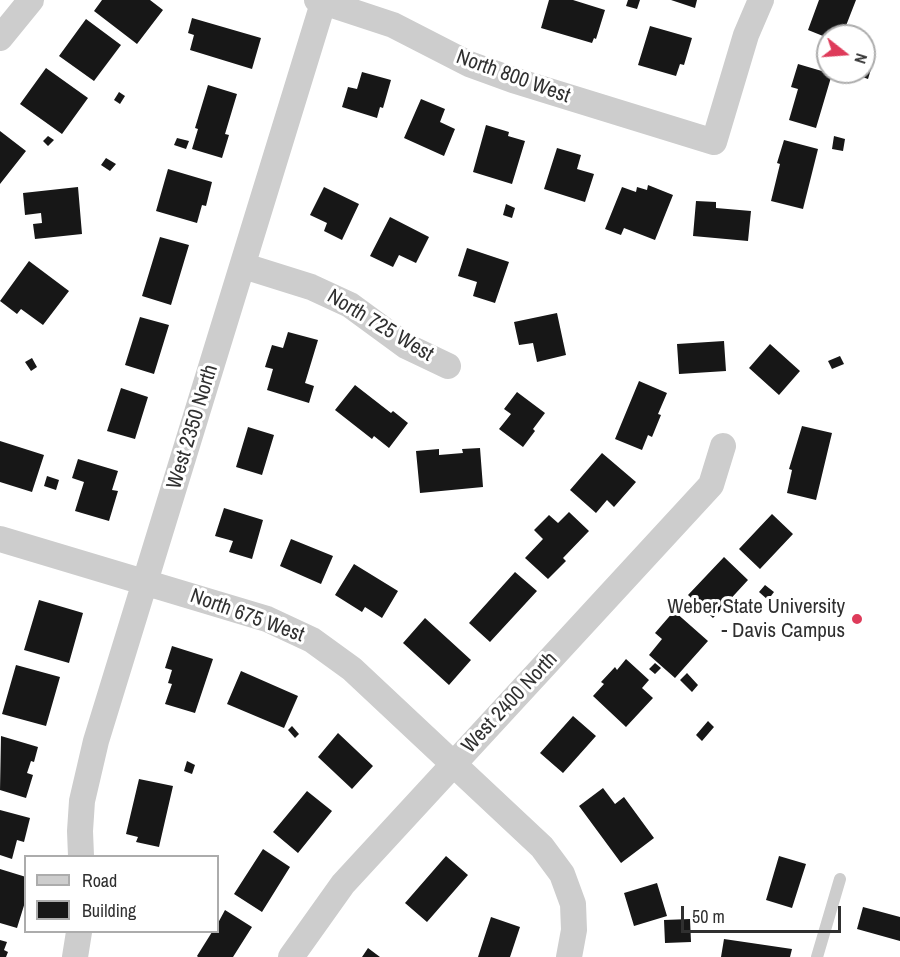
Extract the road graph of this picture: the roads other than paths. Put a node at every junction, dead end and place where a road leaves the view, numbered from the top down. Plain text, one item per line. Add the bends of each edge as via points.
1 (31, 0) edge
2 (761, 0) edge
3 (322, 1) edge
4 (0, 38) edge
5 (244, 266) junction
6 (448, 366) dead end
7 (723, 446) dead end
8 (0, 539) edge
9 (145, 581) junction
10 (454, 764) junction
11 (81, 855) edge
12 (840, 879) dead end
13 (79, 933) edge
14 (75, 957) edge
15 (291, 957) edge
16 (569, 957) edge
17 (817, 957) edge

1 - 4 street
2 - 3 street, North 800 West via 746,35 714,142 513,80 469,64 393,25
3 - 5 street, West 2350 North
5 - 6 street, North 725 West via 311,286 350,305 406,346
5 - 9 street, West 2350 North
7 - 10 street, West 2400 North via 711,485
8 - 9 street, North 675 West
9 - 10 street, North 675 West via 267,619 312,640 352,669
9 - 11 street, West 2350 North via 96,741 82,801
10 - 15 street, West 2400 North via 343,884
10 - 16 street, North 675 West via 542,847 562,874 573,904
12 - 17 lane
13 - 14 street

